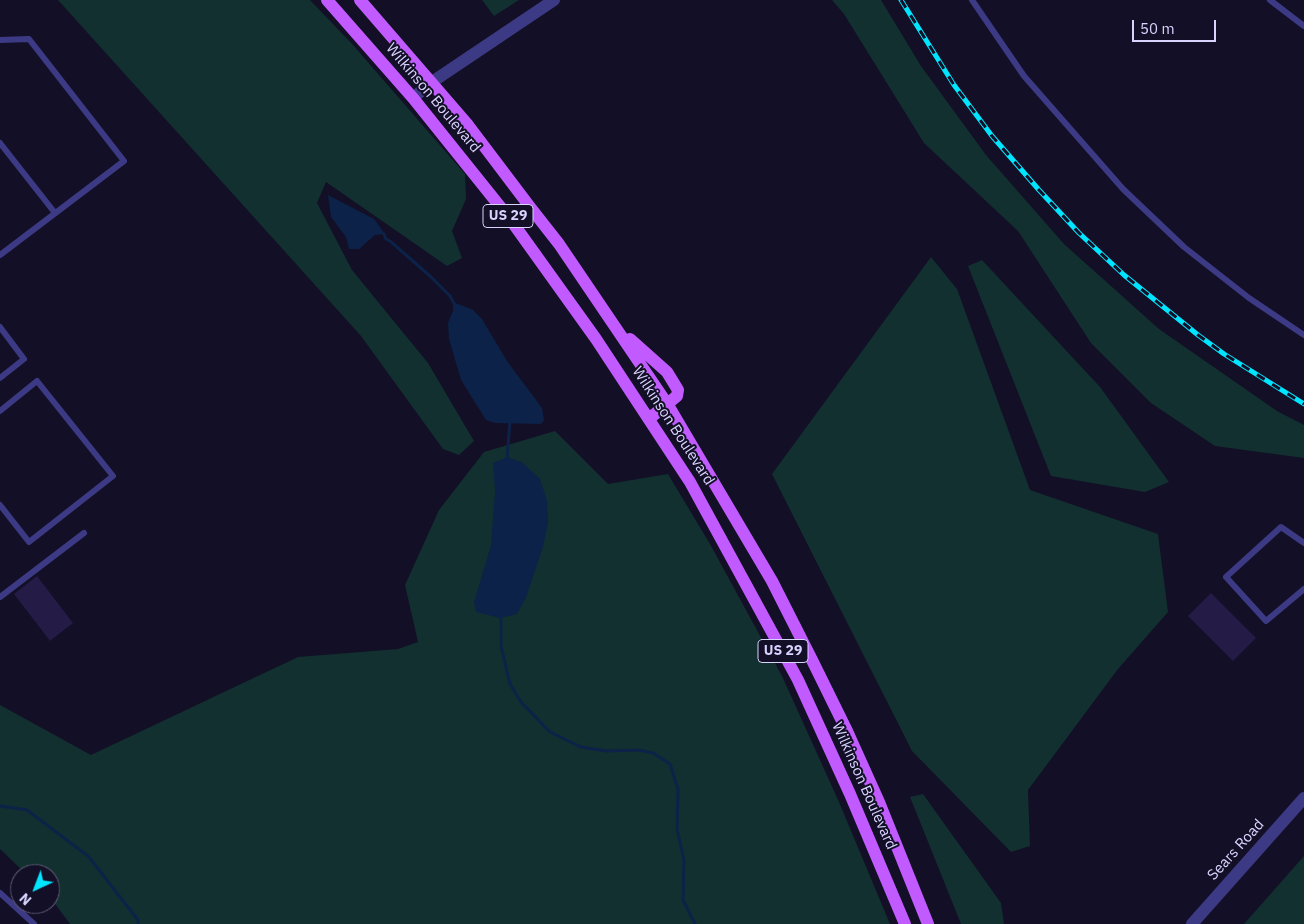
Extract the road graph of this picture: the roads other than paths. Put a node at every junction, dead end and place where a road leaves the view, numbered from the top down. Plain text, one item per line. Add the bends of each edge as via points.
1 (327, 0) edge
2 (360, 0) edge
3 (554, 0) edge
4 (972, 0) edge
5 (1270, 0) edge
6 (1304, 26) edge
7 (0, 40) edge
8 (432, 82) junction
9 (413, 98) junction
10 (0, 143) edge
11 (55, 213) junction
12 (0, 255) edge
13 (615, 326) junction
14 (0, 327) edge
15 (1304, 335) edge
16 (0, 378) edge
17 (668, 405) junction
18 (0, 411) edge
19 (650, 418) junction
20 (0, 506) edge
21 (84, 533) dead end
22 (1304, 543) edge
23 (1304, 589) edge
24 (0, 597) edge
25 (1304, 798) edge
26 (0, 893) edge
27 (34, 924) edge
28 (905, 924) edge
29 (928, 924) edge
30 (1192, 924) edge

1 - 9 main road, Wilkinson Boulevard / US 29
2 - 8 main road, Wilkinson Boulevard / US 29
3 - 8 street
4 - 15 lane via 1024,76 1123,189 1184,247 1249,298
5 - 6 lane
7 - 11 lane via 29,38 124,162
8 - 9 street
8 - 13 main road, Wilkinson Boulevard / US 29 via 559,244
9 - 19 main road, Wilkinson Boulevard / US 29 via 516,226
10 - 11 lane
11 - 12 lane
13 - 17 main road, Wilkinson Boulevard / US 29
13 - 17 main road via 676,384 677,396
14 - 16 lane via 24,359
17 - 19 main road
17 - 29 main road, Wilkinson Boulevard / US 29 via 772,581 808,651 851,740
18 - 20 lane via 37,381 113,476 29,542
19 - 28 main road, Wilkinson Boulevard / US 29 via 728,547 798,680
21 - 24 lane
22 - 23 lane via 1281,527 1226,577 1266,621
25 - 30 street, Sears Road
26 - 27 lane

